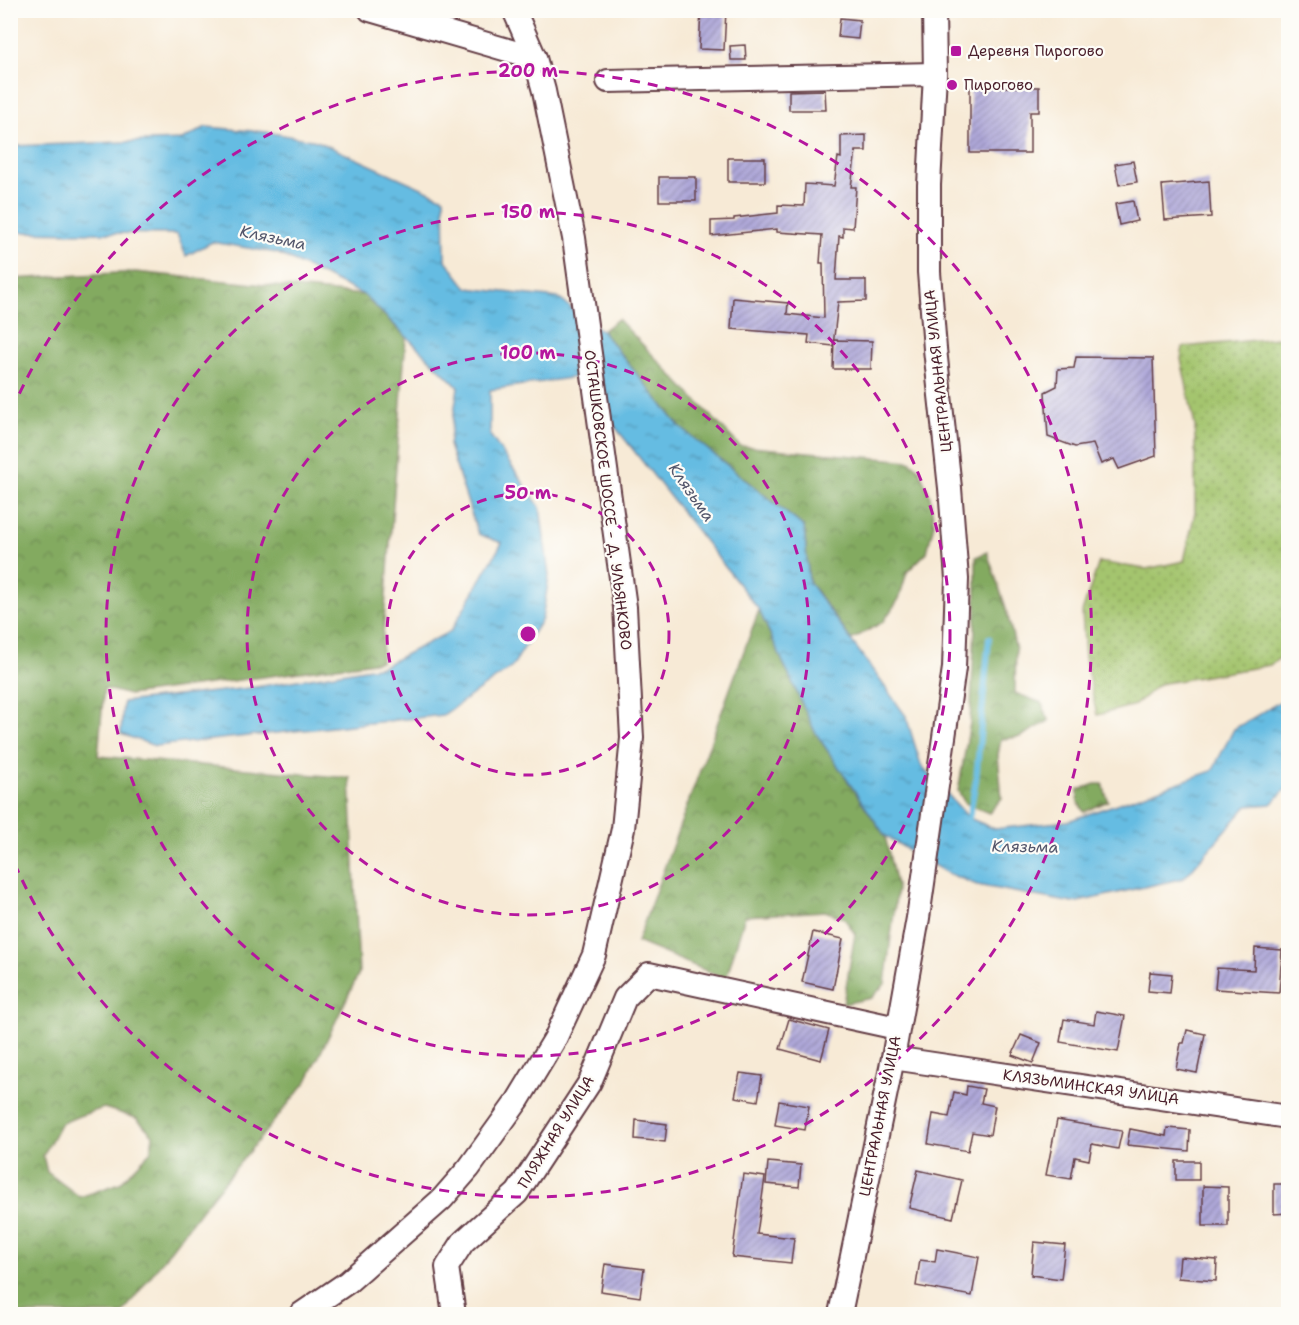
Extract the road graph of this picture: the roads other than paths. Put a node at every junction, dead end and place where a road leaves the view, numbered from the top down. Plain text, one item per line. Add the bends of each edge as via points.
1 (370, 10) edge
2 (514, 10) edge
3 (934, 10) edge
4 (534, 58) junction
5 (935, 74) junction
6 (608, 81) dead end
7 (897, 1028) junction
8 (893, 1058) junction
9 (1288, 1117) edge
10 (301, 1314) edge
11 (454, 1314) edge
12 (840, 1314) edge

1 - 4 street
2 - 4 street, ОСТАШКОВСКОЕ ШОССЕ - Д. УЛЬЯНКОВО
3 - 5 street, ЦЕНТРАЛЬНАЯ УЛИЦА
4 - 10 street, ОСТАШКОВСКОЕ ШОССЕ - Д. УЛЬЯНКОВО via 574,238 625,607 632,738 623,829 594,955 555,1039 518,1100 442,1200 348,1282
5 - 6 street
5 - 7 street, ЦЕНТРАЛЬНАЯ УЛИЦА via 929,272 957,579 954,668 918,918
7 - 8 street, ЦЕНТРАЛЬНАЯ УЛИЦА
7 - 11 street, ПЛЯЖНАЯ УЛИЦА via 649,974 625,998 590,1082 518,1193 463,1242 447,1267
8 - 9 street, КЛЯЗЬМИНСКАЯ УЛИЦА
8 - 12 street, ЦЕНТРАЛЬНАЯ УЛИЦА

